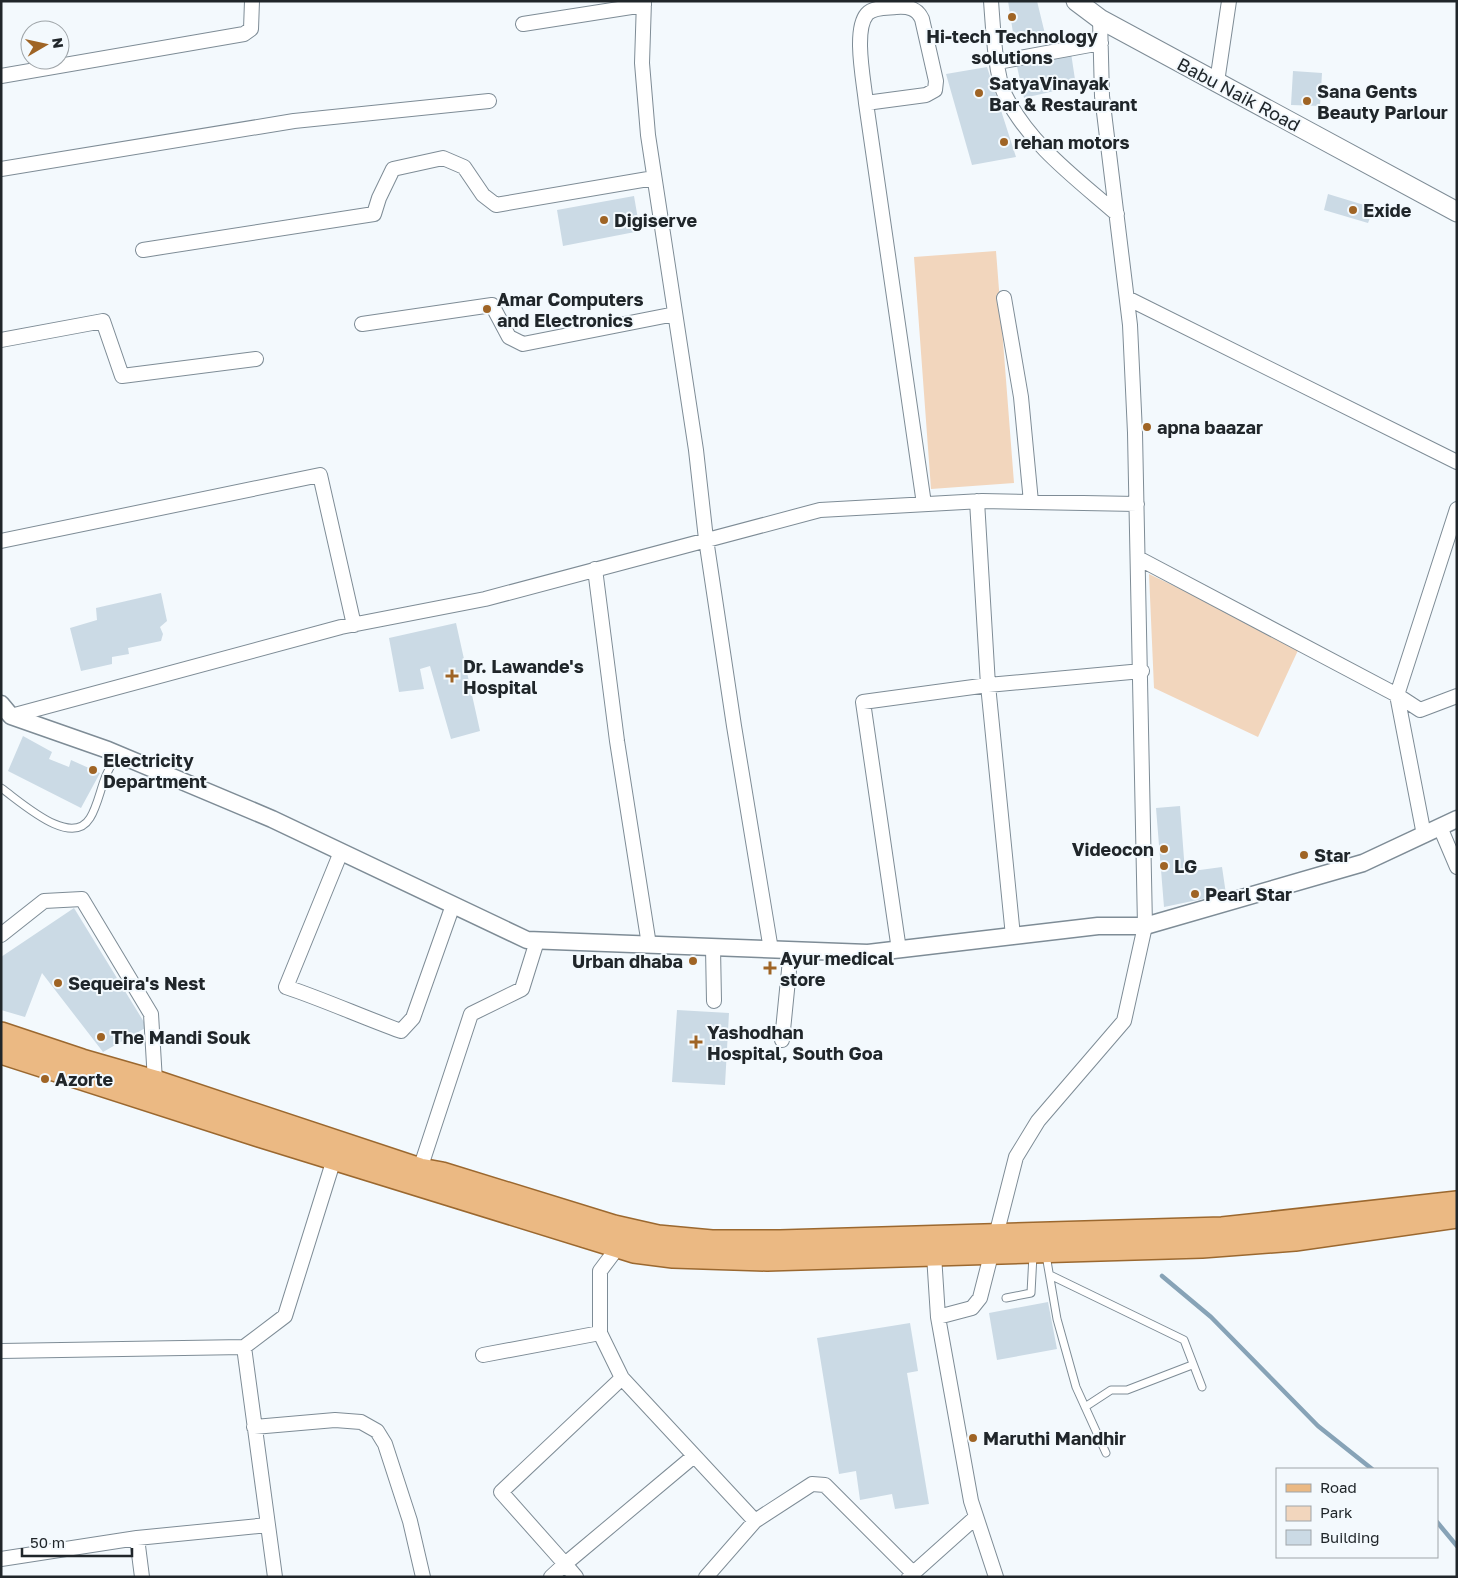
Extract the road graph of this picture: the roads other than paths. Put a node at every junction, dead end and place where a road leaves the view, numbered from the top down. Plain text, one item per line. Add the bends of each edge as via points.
1 (252, 1) edge
2 (990, 1) edge
3 (1076, 1) edge
4 (1229, 1) edge
5 (644, 3) edge
6 (1100, 19) junction
7 (523, 24) dead end
8 (1101, 43) junction
9 (998, 62) junction
10 (1, 76) edge
11 (1217, 82) junction
12 (488, 101) dead end
13 (866, 103) junction
14 (1, 169) edge
15 (654, 178) junction
16 (1457, 212) edge
17 (1117, 214) junction
18 (143, 250) dead end
19 (1004, 298) dead end
20 (1127, 298) junction
21 (676, 314) junction
22 (362, 324) dead end
23 (1, 340) edge
24 (256, 359) dead end
25 (1457, 462) edge
26 (977, 501) junction
27 (1031, 502) junction
28 (924, 504) junction
29 (1137, 504) junction
30 (1457, 509) edge
31 (706, 539) junction
32 (1, 541) edge
33 (1138, 558) junction
34 (595, 569) junction
35 (354, 625) junction
36 (1142, 671) junction
37 (988, 685) junction
38 (1397, 695) junction
39 (1457, 696) edge
40 (4, 714) edge
41 (118, 754) junction
42 (1, 788) edge
43 (1457, 820) edge
44 (1440, 827) junction
45 (1424, 835) junction
46 (341, 852) junction
47 (1457, 867) edge
48 (452, 905) junction
49 (1146, 926) junction
50 (1, 935) edge
51 (1012, 936) junction
52 (537, 941) junction
53 (649, 945) junction
54 (713, 948) junction
55 (771, 950) junction
56 (791, 950) junction
57 (899, 950) junction
58 (714, 1000) dead end
59 (1, 1033) edge
60 (782, 1040) dead end
61 (1, 1053) edge
62 (155, 1081) junction
63 (334, 1159) junction
64 (420, 1169) junction
65 (1457, 1202) edge
66 (1457, 1217) edge
67 (996, 1244) junction
68 (618, 1248) junction
69 (1039, 1252) junction
70 (934, 1255) junction
71 (1050, 1275) junction
72 (1006, 1298) dead end
73 (938, 1317) junction
74 (600, 1334) junction
75 (244, 1347) junction
76 (1, 1351) edge
77 (483, 1355) dead end
78 (1192, 1365) junction
79 (622, 1378) junction
80 (1202, 1387) dead end
81 (1085, 1407) junction
82 (254, 1427) junction
83 (1106, 1453) dead end
84 (694, 1456) junction
85 (976, 1517) junction
86 (755, 1521) junction
87 (268, 1525) junction
88 (137, 1538) junction
89 (1, 1559) edge
90 (565, 1564) junction
91 (911, 1575) edge
92 (142, 1577) edge
93 (275, 1577) edge
94 (423, 1577) edge
95 (551, 1577) edge
96 (576, 1577) edge
97 (706, 1577) edge
98 (996, 1577) edge

1 - 10 street via 251,29 244,34
2 - 9 street
3 - 6 main road, Babu Naik Road
4 - 11 street
5 - 7 street
5 - 15 street via 642,63
6 - 8 street
6 - 11 main road, Babu Naik Road
8 - 9 street
8 - 17 street via 1102,96
9 - 17 street via 1004,94 1040,147
11 - 16 main road, Babu Naik Road
12 - 14 street via 294,120
13 - 13 street via 926,96 934,90 934,64 922,19 913,8 872,10 860,26
13 - 28 street
15 - 18 street via 496,205 483,195 464,168 443,158 392,169 374,214
15 - 21 street
17 - 20 street
19 - 27 street via 1020,397
20 - 25 street
20 - 29 street
21 - 22 street via 523,344 509,337 492,305
21 - 31 street
23 - 24 street via 103,321 122,376
26 - 27 street
26 - 28 street
26 - 37 street
27 - 29 street
28 - 31 street via 820,510
29 - 33 street
30 - 38 street
31 - 34 street
31 - 55 street
32 - 35 street via 320,475
33 - 36 street
33 - 38 street
34 - 35 street via 485,599
34 - 53 street via 617,741
35 - 40 street
36 - 37 street
36 - 49 street
37 - 51 street
37 - 57 street via 863,702
38 - 39 street via 1420,710
38 - 45 street
40 - 41 street
41 - 42 lane via 106,775 90,820 76,829 62,828
41 - 46 street
43 - 44 street
44 - 45 street
44 - 47 street
45 - 49 street via 1363,863
46 - 48 street
46 - 48 street via 286,987 401,1031 413,1018
48 - 52 street via 526,940
49 - 51 street via 1098,926
49 - 67 street via 1124,1021 1038,1121 1016,1157
50 - 62 street via 44,902 82,899 151,1014
51 - 57 street
52 - 53 street
52 - 64 street via 522,989 470,1014
53 - 54 street
54 - 55 street
54 - 58 street
55 - 56 street
56 - 57 street via 868,953
56 - 60 street
59 - 62 main road
61 - 63 main road
62 - 64 main road
63 - 68 main road
63 - 75 street via 285,1316
64 - 67 main road via 658,1236 780,1242
65 - 67 main road via 1222,1228
66 - 69 main road via 1267,1242
67 - 69 main road
67 - 70 main road
67 - 73 street via 980,1298 972,1308
68 - 70 main road via 673,1257 767,1260
68 - 74 street via 600,1271
69 - 71 lane
69 - 72 lane via 1031,1293
70 - 73 street
71 - 78 lane via 1184,1340
71 - 81 lane via 1060,1328 1076,1387
73 - 85 street
74 - 77 street
74 - 79 street
75 - 76 street
75 - 82 street
78 - 80 lane
78 - 81 lane via 1127,1390 1111,1390
79 - 84 street
79 - 90 street via 501,1492
81 - 83 lane
82 - 87 street
82 - 94 street via 334,1420 361,1422 376,1431 385,1444 410,1521
84 - 86 street
84 - 90 street
85 - 91 street
85 - 98 street
86 - 91 street via 812,1484 825,1485
86 - 97 street
87 - 88 street
87 - 93 street
88 - 89 street
88 - 92 street
90 - 95 street
90 - 96 street

